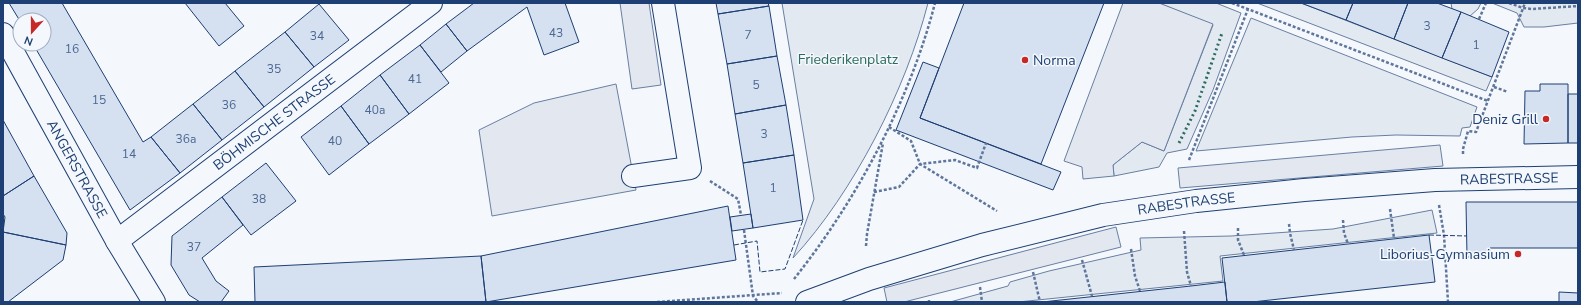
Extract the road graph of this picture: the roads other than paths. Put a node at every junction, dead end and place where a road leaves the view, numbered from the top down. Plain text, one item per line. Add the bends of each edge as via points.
1 (431, 3) edge
2 (664, 3) edge
3 (3, 34) edge
4 (633, 176) dead end
5 (1578, 177) edge
6 (117, 241) junction
7 (154, 302) edge
8 (807, 302) edge

1 - 6 street, BÖHMISCHE STRASSE
2 - 4 street via 690,168
3 - 6 street, ANGERSTRASSE
5 - 8 street, RABESTRASSE via 1435,180 1196,201 1103,215 982,245 869,279
6 - 7 street, ANGERSTRASSE

